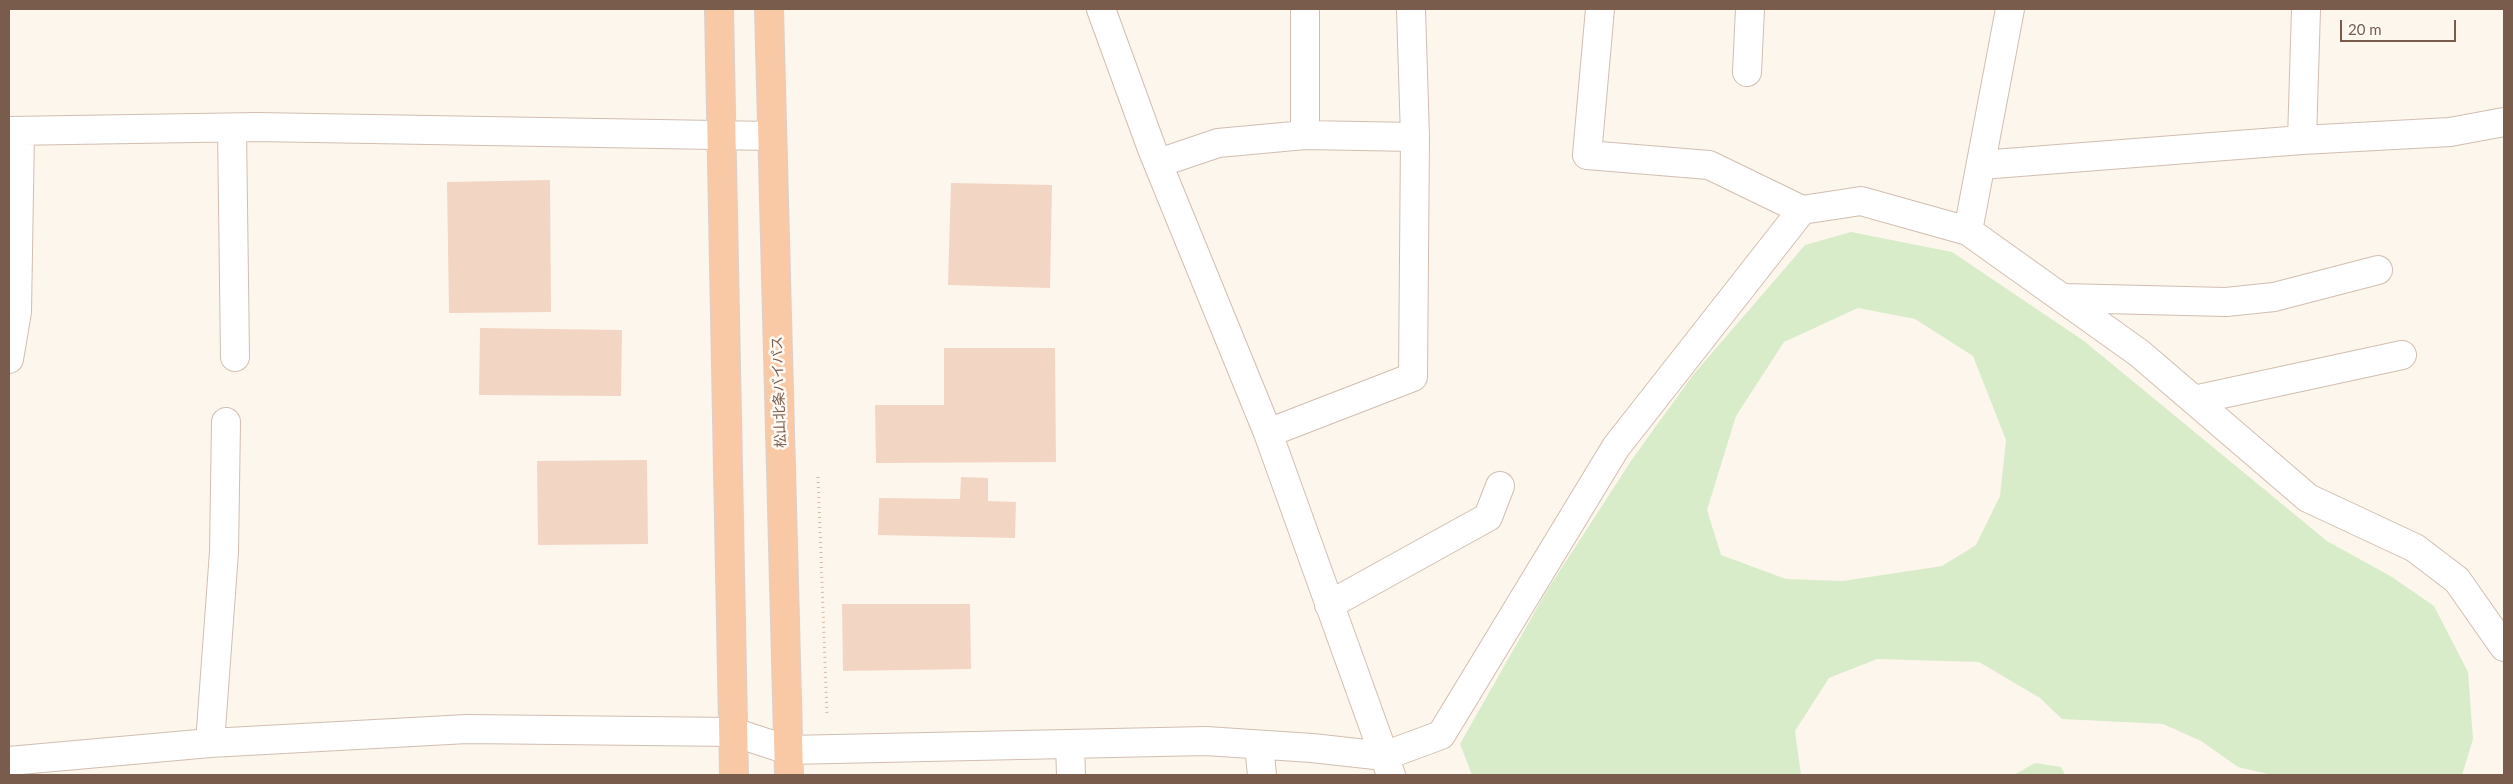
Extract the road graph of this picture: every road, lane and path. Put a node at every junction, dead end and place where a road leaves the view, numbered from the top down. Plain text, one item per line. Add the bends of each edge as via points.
1 (719, 9) edge
2 (769, 9) edge
3 (1101, 9) edge
4 (1305, 9) edge
5 (1411, 9) edge
6 (1600, 9) edge
7 (1750, 9) edge
8 (2010, 9) edge
9 (2306, 9) edge
10 (1746, 72) dead end
11 (2504, 122) edge
12 (232, 128) junction
13 (14, 131) edge
14 (721, 134) junction
15 (1305, 135) junction
16 (772, 136) junction
17 (1415, 137) junction
18 (2302, 140) junction
19 (1159, 163) junction
20 (1981, 166) junction
21 (1802, 210) junction
22 (1968, 231) junction
23 (2378, 270) dead end
24 (2063, 298) junction
25 (2402, 355) dead end
26 (235, 357) dead end
27 (9, 359) edge
28 (2194, 400) junction
29 (226, 422) dead end
30 (1268, 432) junction
31 (1500, 486) dead end
32 (1329, 605) junction
33 (2504, 647) edge
34 (733, 732) junction
35 (210, 743) junction
36 (1070, 744) junction
37 (1259, 745) junction
38 (9, 760) edge
39 (788, 762) edge
40 (1388, 766) edge
41 (734, 775) edge
42 (1071, 775) edge
43 (1262, 775) edge

1 - 14 highway
2 - 16 highway, 松山北条バイパス
3 - 19 street
4 - 15 street
5 - 17 street
6 - 21 street via 1587,155 1709,166
7 - 10 street
8 - 20 street
9 - 18 street
11 - 18 street via 2450,132
12 - 13 street
12 - 14 street
12 - 26 street
13 - 27 street via 17,312
14 - 16 street
14 - 34 highway
15 - 17 street
15 - 19 street via 1218,143
16 - 39 highway, 松山北条バイパス
17 - 30 street via 1413,376
18 - 20 street
19 - 30 street
20 - 22 street
21 - 22 street via 1861,202
21 - 40 street via 1616,447 1441,735
22 - 24 street
23 - 24 street via 2274,297 2226,302
24 - 28 street via 2140,353
25 - 28 street
28 - 33 street via 2308,498 2415,548 2457,580
29 - 35 street via 224,552
30 - 32 street
31 - 32 street via 1488,517
32 - 40 street
34 - 35 street via 468,729
34 - 39 street
34 - 41 highway
35 - 38 street
36 - 37 street via 1206,741
36 - 39 street
36 - 42 street
37 - 40 street
37 - 43 street

